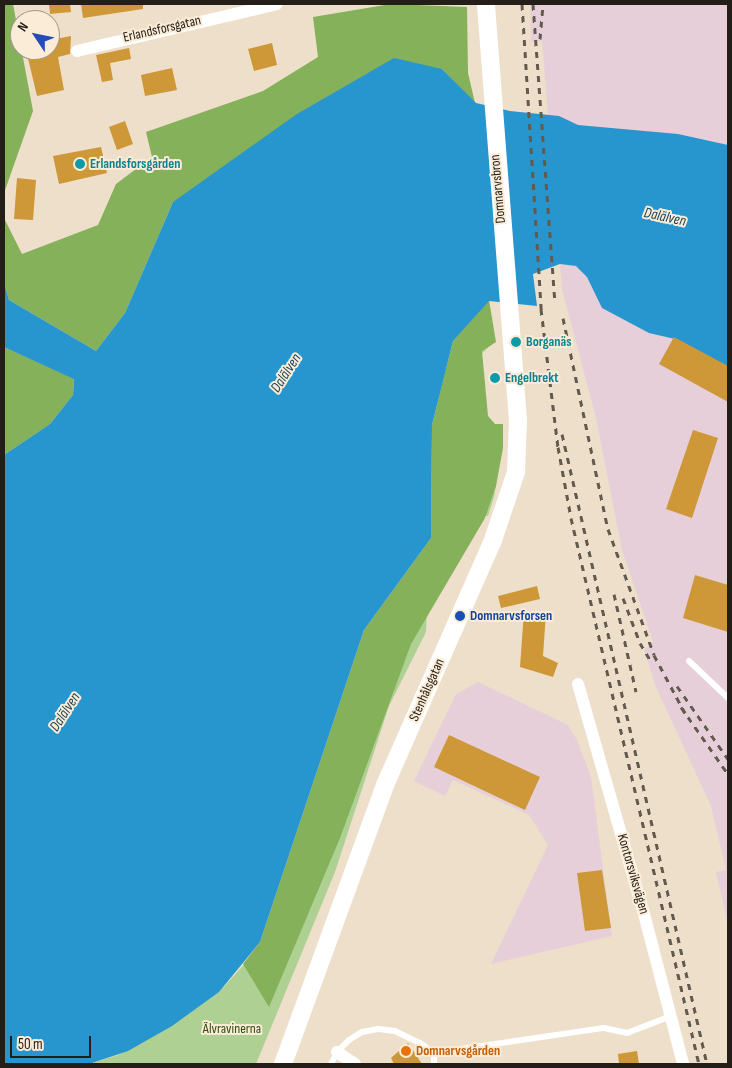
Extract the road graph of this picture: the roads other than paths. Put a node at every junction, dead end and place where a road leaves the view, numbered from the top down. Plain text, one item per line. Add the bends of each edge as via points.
1 (277, 4) edge
2 (486, 4) edge
3 (77, 51) dead end
4 (508, 307) joint
5 (689, 661) dead end
6 (578, 684) dead end
7 (728, 698) edge
8 (672, 1016) junction
9 (337, 1052) junction
10 (434, 1053) junction
11 (679, 1063) edge
12 (283, 1064) edge
13 (331, 1064) edge
14 (355, 1064) edge
15 (434, 1064) edge

1 - 3 street, Erlandsforsgatan
2 - 4 street, Domnarvsbron
4 - 12 street, Stenhålsgatan via 518,421 516,472 493,540 385,785
5 - 7 lane
6 - 8 street, Kontorsviksvägen
8 - 10 lane via 628,1033 604,1028
8 - 11 street, Kontorsviksvägen
9 - 10 lane via 362,1032 378,1029 403,1034
9 - 13 lane
9 - 14 street
10 - 15 lane

